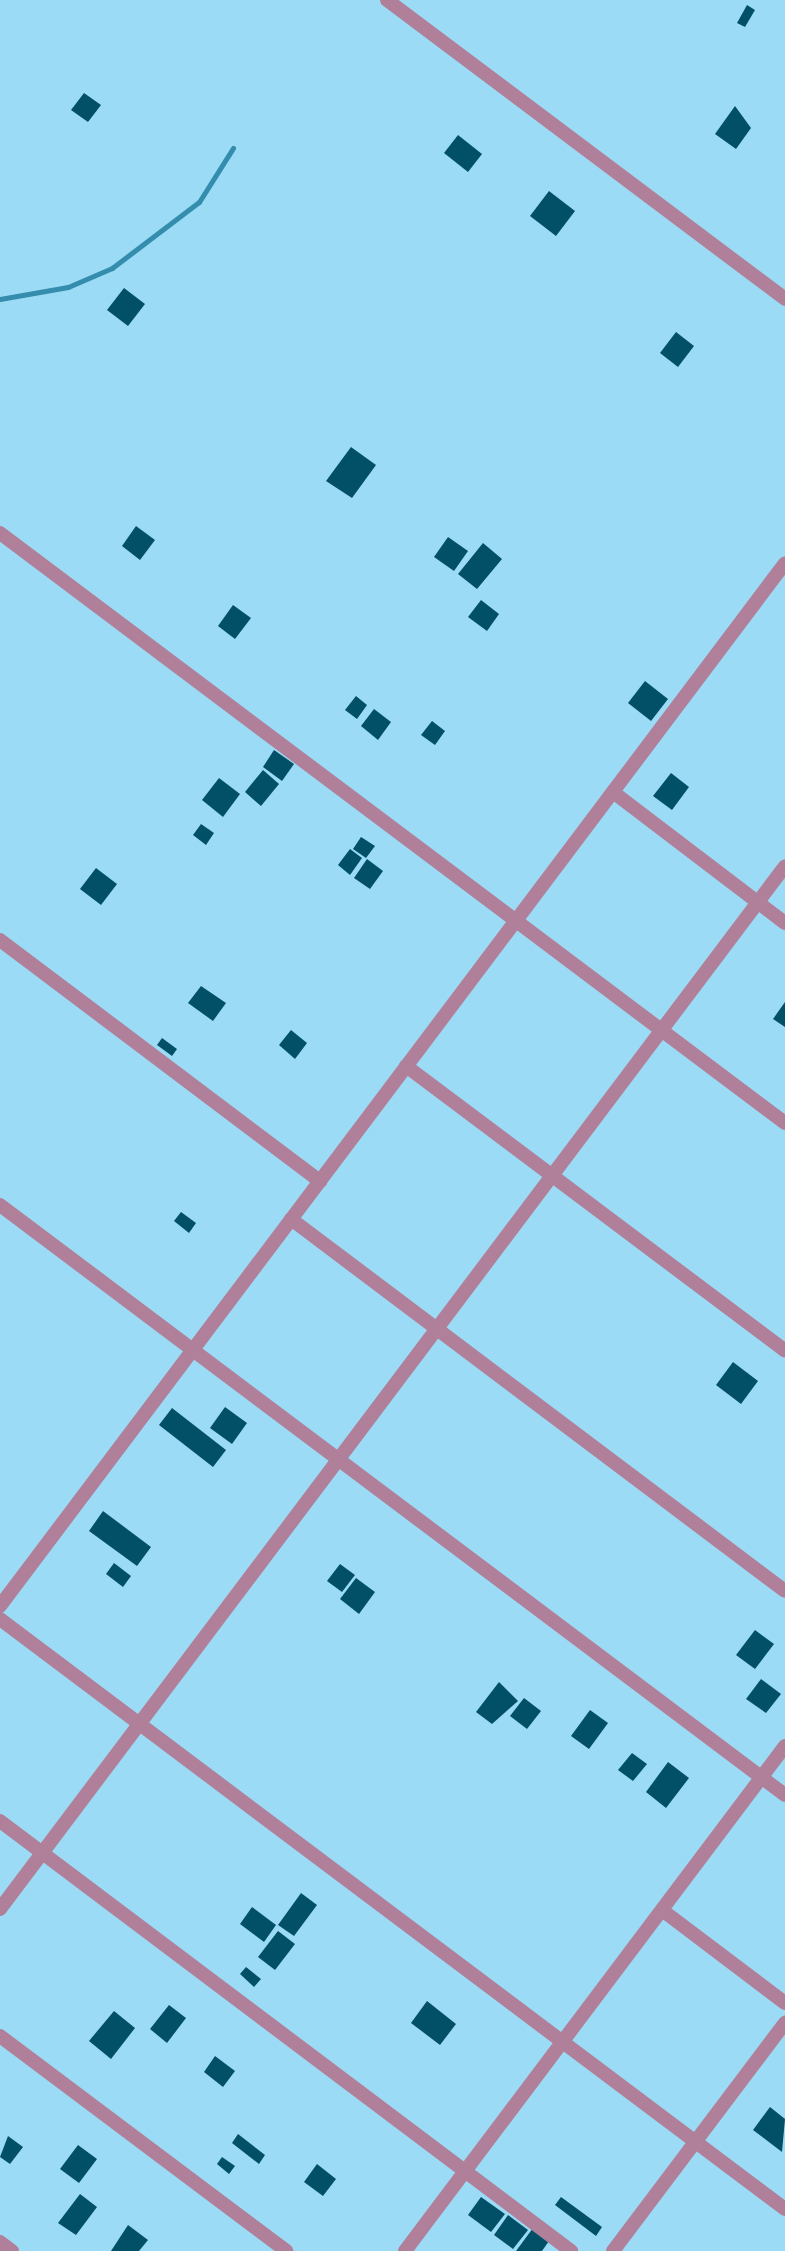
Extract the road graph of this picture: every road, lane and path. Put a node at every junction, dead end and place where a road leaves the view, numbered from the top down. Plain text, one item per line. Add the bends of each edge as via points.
1 (387, 0) edge
2 (785, 299) edge
3 (0, 533) edge
4 (785, 563) edge
5 (613, 792) junction
6 (785, 866) edge
7 (757, 902) junction
8 (516, 921) junction
9 (785, 923) edge
10 (0, 940) edge
11 (661, 1030) junction
12 (406, 1066) junction
13 (785, 1123) edge
14 (552, 1175) junction
15 (320, 1181) junction
16 (0, 1205) edge
17 (291, 1219) junction
18 (437, 1329) junction
19 (193, 1350) junction
20 (785, 1351) edge
21 (338, 1459) junction
22 (785, 1591) edge
23 (0, 1606) edge
24 (0, 1619) edge
25 (139, 1724) junction
26 (785, 1746) edge
27 (761, 1777) junction
28 (785, 1795) edge
29 (0, 1821) edge
30 (42, 1853) junction
31 (0, 1909) edge
32 (662, 1910) junction
33 (785, 2003) edge
34 (785, 2023) edge
35 (0, 2036) edge
36 (562, 2042) junction
37 (695, 2142) junction
38 (465, 2171) junction
39 (785, 2209) edge
40 (0, 2242) edge
41 (12, 2251) edge
42 (286, 2251) edge
43 (405, 2251) edge
44 (571, 2251) edge
45 (613, 2251) edge

1 - 2 street
3 - 8 street
4 - 5 street
5 - 7 street
5 - 8 street
6 - 7 street
7 - 9 street
7 - 11 street
8 - 11 street
8 - 12 street
10 - 15 street
11 - 13 street
11 - 14 street
12 - 14 street
12 - 15 street
14 - 18 street
14 - 20 street
15 - 17 street
16 - 19 street
17 - 18 street
17 - 19 street
18 - 21 street
18 - 22 street
19 - 21 street
19 - 23 street
21 - 25 street
21 - 27 street
24 - 25 street
25 - 30 street
25 - 36 street
26 - 27 street
27 - 28 street
27 - 32 street
29 - 30 street
30 - 31 street
30 - 38 street
32 - 33 street
32 - 36 street
34 - 37 street
35 - 42 street
36 - 37 street
36 - 38 street
37 - 39 street
37 - 45 street
38 - 43 street
38 - 44 street
40 - 41 street

